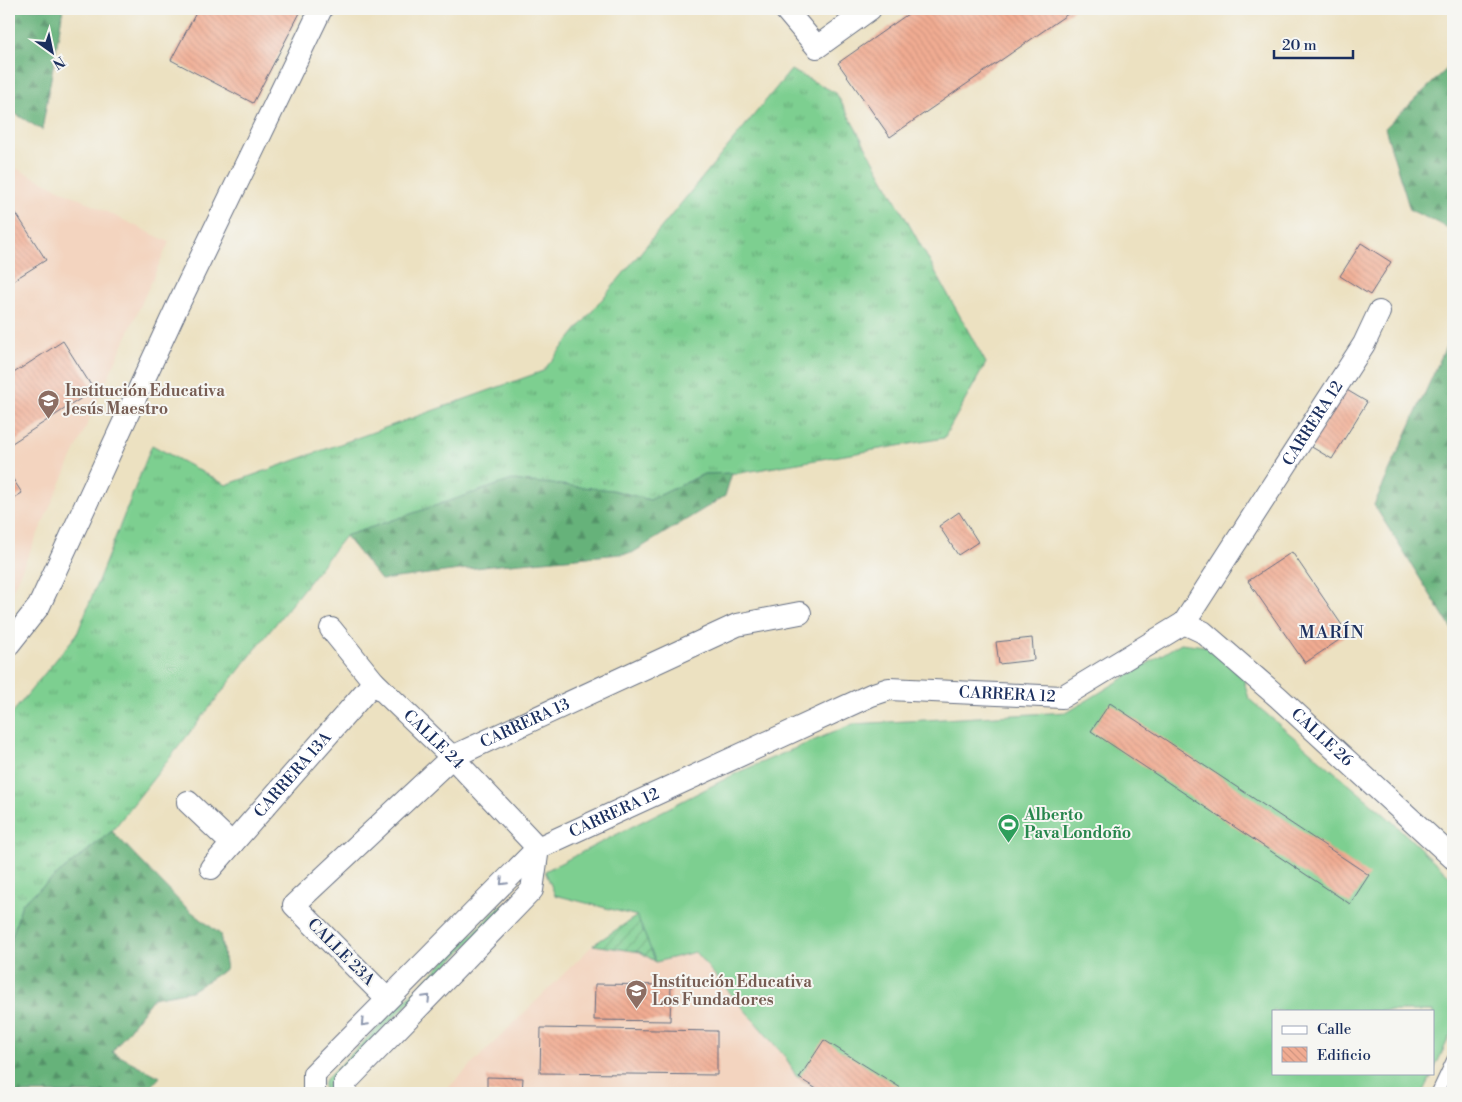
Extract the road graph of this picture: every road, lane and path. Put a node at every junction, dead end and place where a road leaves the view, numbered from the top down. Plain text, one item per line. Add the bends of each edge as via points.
1 (321, 9) edge
2 (785, 9) edge
3 (870, 9) edge
4 (1379, 312) dead end
5 (800, 613) dead end
6 (1184, 624) junction
7 (331, 629) dead end
8 (9, 644) edge
9 (374, 682) junction
10 (452, 757) junction
11 (188, 802) dead end
12 (232, 844) junction
13 (538, 848) junction
14 (1453, 858) edge
15 (211, 868) dead end
16 (294, 906) joint
17 (387, 999) junction
18 (1453, 1059) edge
19 (314, 1093) edge
20 (345, 1093) edge
21 (1437, 1093) edge

1 - 8 street via 178,305 39,606
2 - 3 street via 817,47
4 - 6 street, CARRERA 12 via 1364,344
5 - 10 street, CARRERA 13 via 736,626
6 - 13 street, CARRERA 12 via 1062,697 889,689 871,695
6 - 14 street, CALLE 26 via 1203,632 1278,697
7 - 9 street, CALLE 24
9 - 10 street, CALLE 24
9 - 12 street, CARRERA 13A
10 - 13 street, CALLE 24
10 - 16 street, CARRERA 13
11 - 12 street
12 - 15 street, CARRERA 13A
13 -> 17 street, CARRERA 12
20 -> 13 street via 345,1083 532,890
16 - 17 street, CALLE 23A
17 -> 19 street, CARRERA 12 via 314,1074
18 - 21 lane

